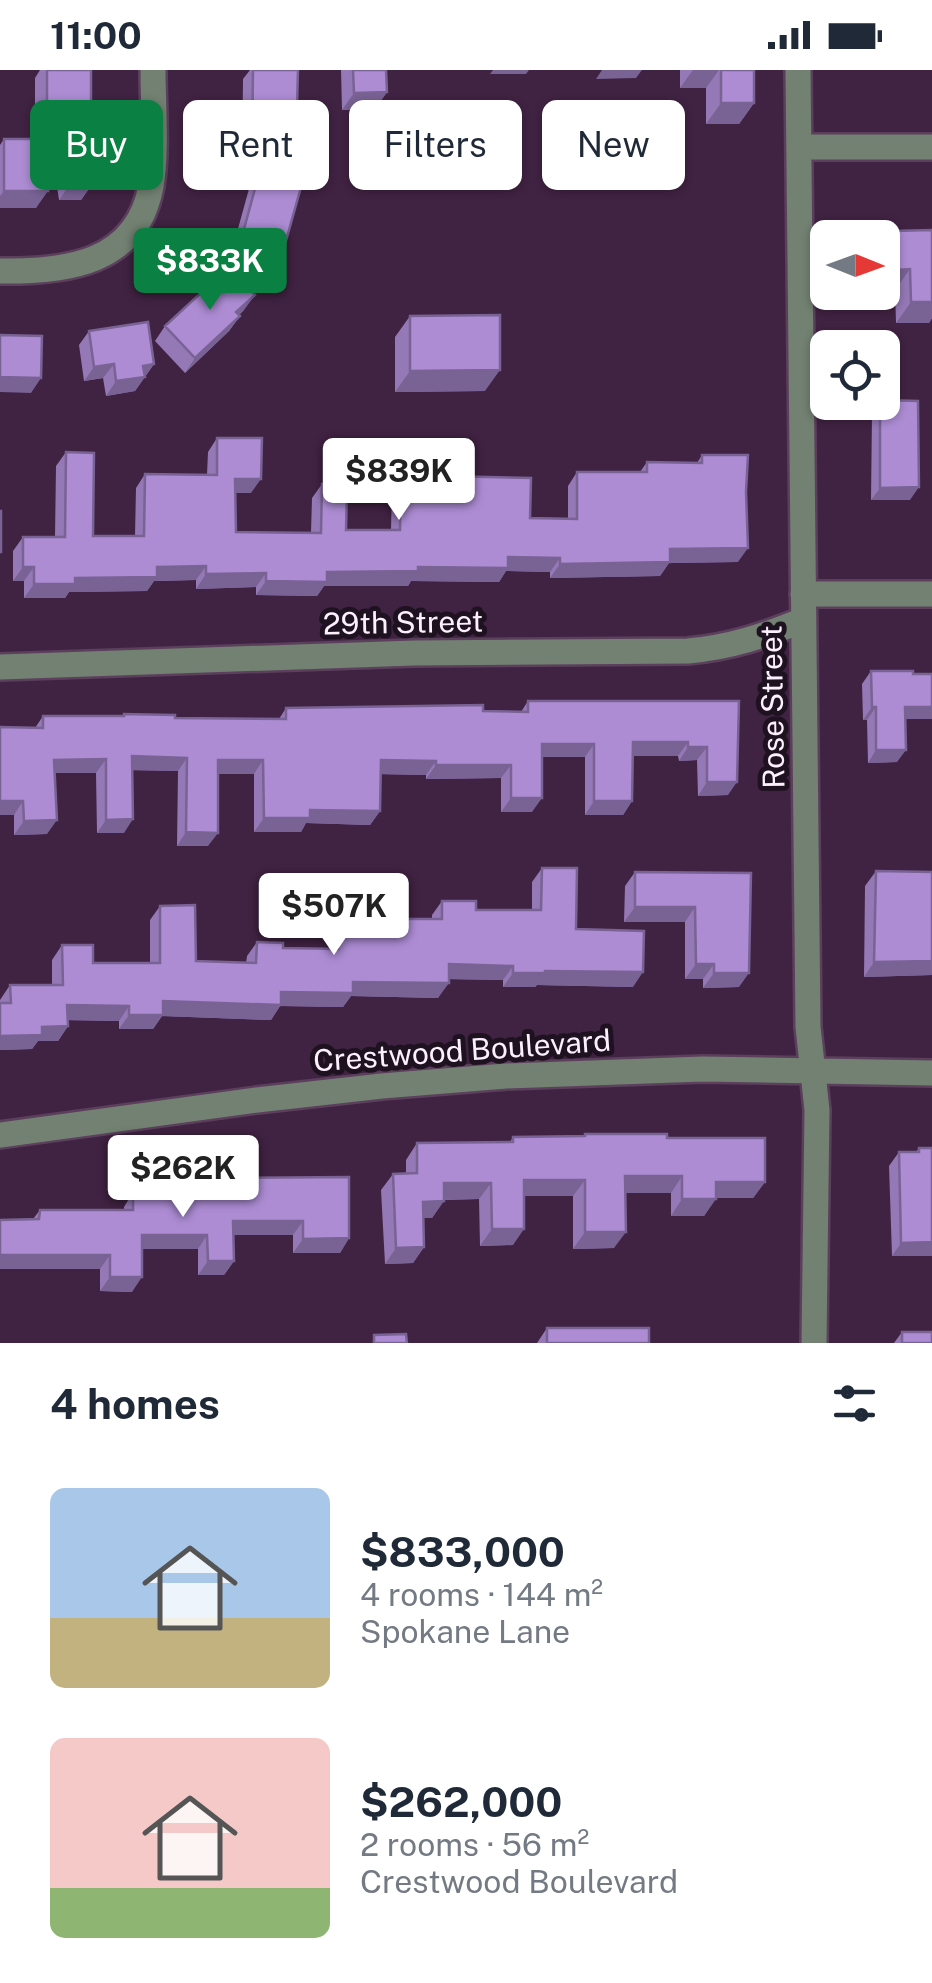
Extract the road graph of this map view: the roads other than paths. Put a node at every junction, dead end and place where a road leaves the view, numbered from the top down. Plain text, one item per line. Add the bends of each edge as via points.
1 (153, 70) edge
2 (798, 70) edge
3 (799, 147) junction
4 (932, 147) edge
5 (0, 271) edge
6 (932, 594) edge
7 (803, 607) junction
8 (0, 666) edge
9 (814, 1072) junction
10 (932, 1073) edge
11 (0, 1135) edge
12 (814, 1343) edge

1 - 5 street via 152,186 138,222 102,257 64,268
2 - 3 street, Rose Street
3 - 4 street
3 - 7 street, Rose Street
6 - 7 street, 29th Street
7 - 8 street, 29th Street via 763,636 688,651
7 - 9 street, Rose Street
9 - 10 street, Crestwood Boulevard
9 - 11 street, Crestwood Boulevard via 703,1068 470,1078
9 - 12 street, Rose Street

